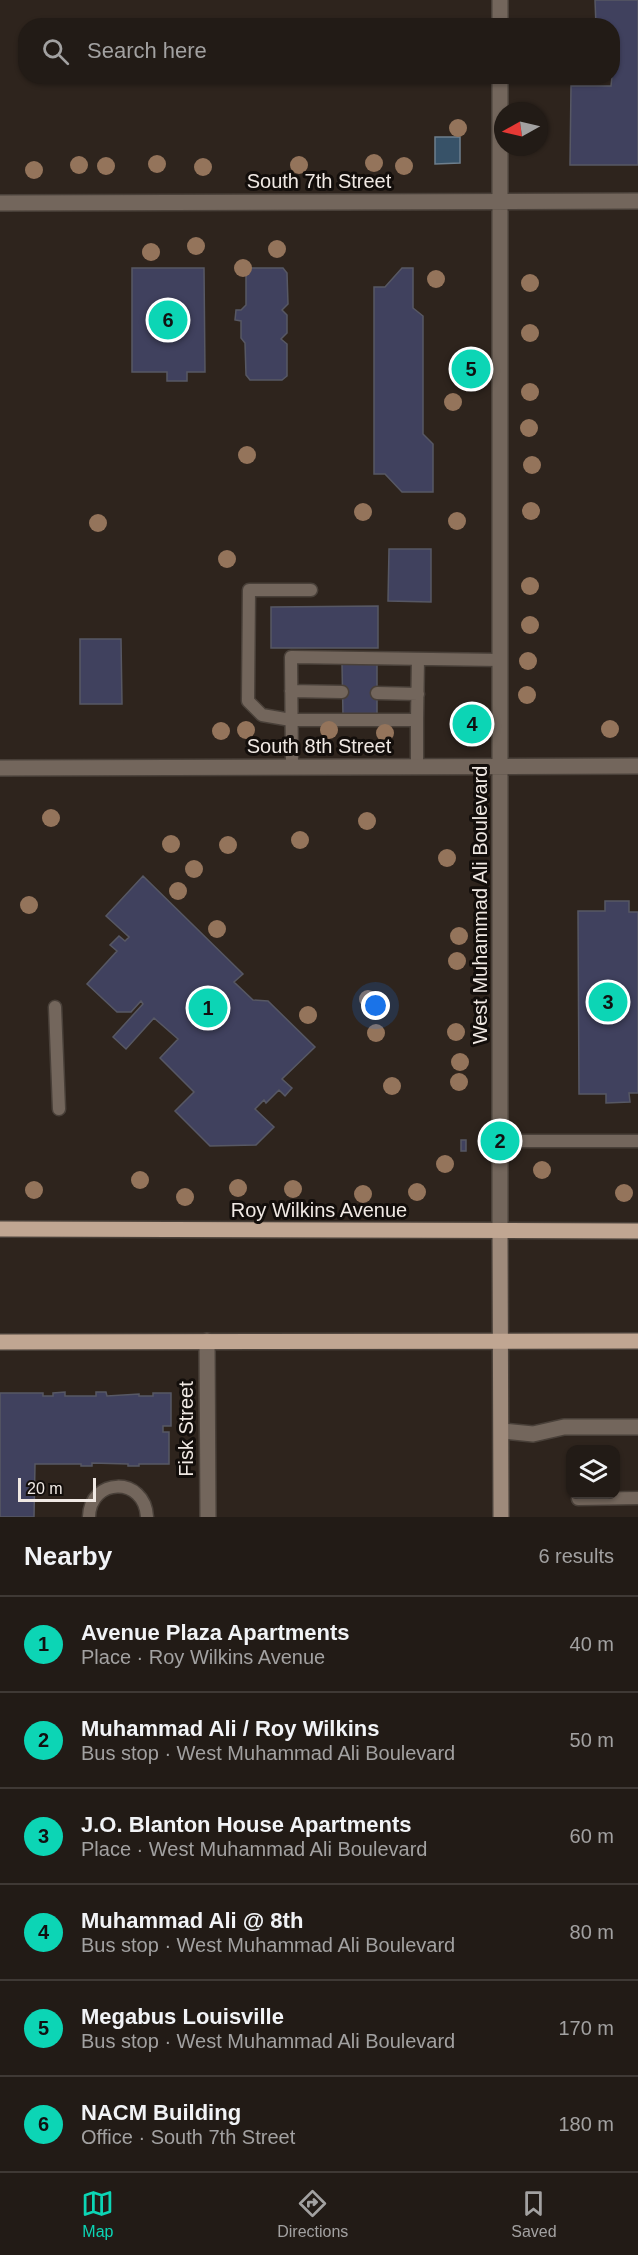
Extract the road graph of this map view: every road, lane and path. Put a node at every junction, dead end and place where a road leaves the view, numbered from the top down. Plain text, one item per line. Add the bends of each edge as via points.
1 (500, 0) edge
2 (500, 18) edge
3 (500, 84) edge
4 (500, 201) junction
5 (638, 201) edge
6 (0, 202) edge
7 (311, 590) dead end
8 (418, 659) junction
9 (501, 660) junction
10 (291, 691) junction
11 (342, 692) dead end
12 (377, 693) dead end
13 (418, 694) junction
14 (291, 720) junction
15 (417, 720) junction
16 (638, 766) edge
17 (292, 767) junction
18 (417, 767) junction
19 (501, 767) junction
20 (0, 768) edge
21 (55, 1007) dead end
22 (59, 1109) dead end
23 (500, 1141) junction
24 (638, 1141) edge
25 (0, 1229) edge
26 (500, 1230) junction
27 (638, 1231) edge
28 (207, 1341) junction
29 (501, 1341) junction
30 (638, 1341) edge
31 (0, 1342) edge
32 (638, 1427) edge
33 (502, 1431) junction
34 (638, 1497) edge
35 (578, 1500) dead end
36 (89, 1517) edge
37 (147, 1517) edge
38 (208, 1517) edge
39 (501, 1517) edge

1 - 2 street
3 - 4 street, West Muhammad Ali Boulevard
4 - 5 street, South 7th Street
4 - 6 street, South 7th Street
4 - 9 street, West Muhammad Ali Boulevard
7 - 14 lane via 249,590 248,701 262,715
8 - 9 lane
8 - 10 lane via 291,657
8 - 13 lane
9 - 19 street, West Muhammad Ali Boulevard
10 - 11 lane
10 - 14 lane
12 - 13 lane
13 - 15 lane
14 - 15 lane
14 - 17 lane
15 - 18 lane
16 - 19 street, South 8th Street
17 - 18 street, South 8th Street
17 - 20 street, South 8th Street
18 - 19 street, South 8th Street
19 - 23 street, West Muhammad Ali Boulevard
21 - 22 lane
23 - 24 lane
23 - 26 street, West Muhammad Ali Boulevard
25 - 26 main road, Roy Wilkins Avenue
26 - 27 main road, Roy Wilkins Avenue
26 - 29 main road, West Muhammad Ali Boulevard
28 - 29 main road
28 - 31 main road
28 - 38 street, Fisk Street
29 - 30 main road
29 - 33 main road, West Muhammad Ali Boulevard
32 - 33 street via 564,1427 533,1434
33 - 39 main road, West Muhammad Ali Boulevard
34 - 35 lane
36 - 37 lane via 92,1501 98,1494 117,1486 126,1487 142,1499

